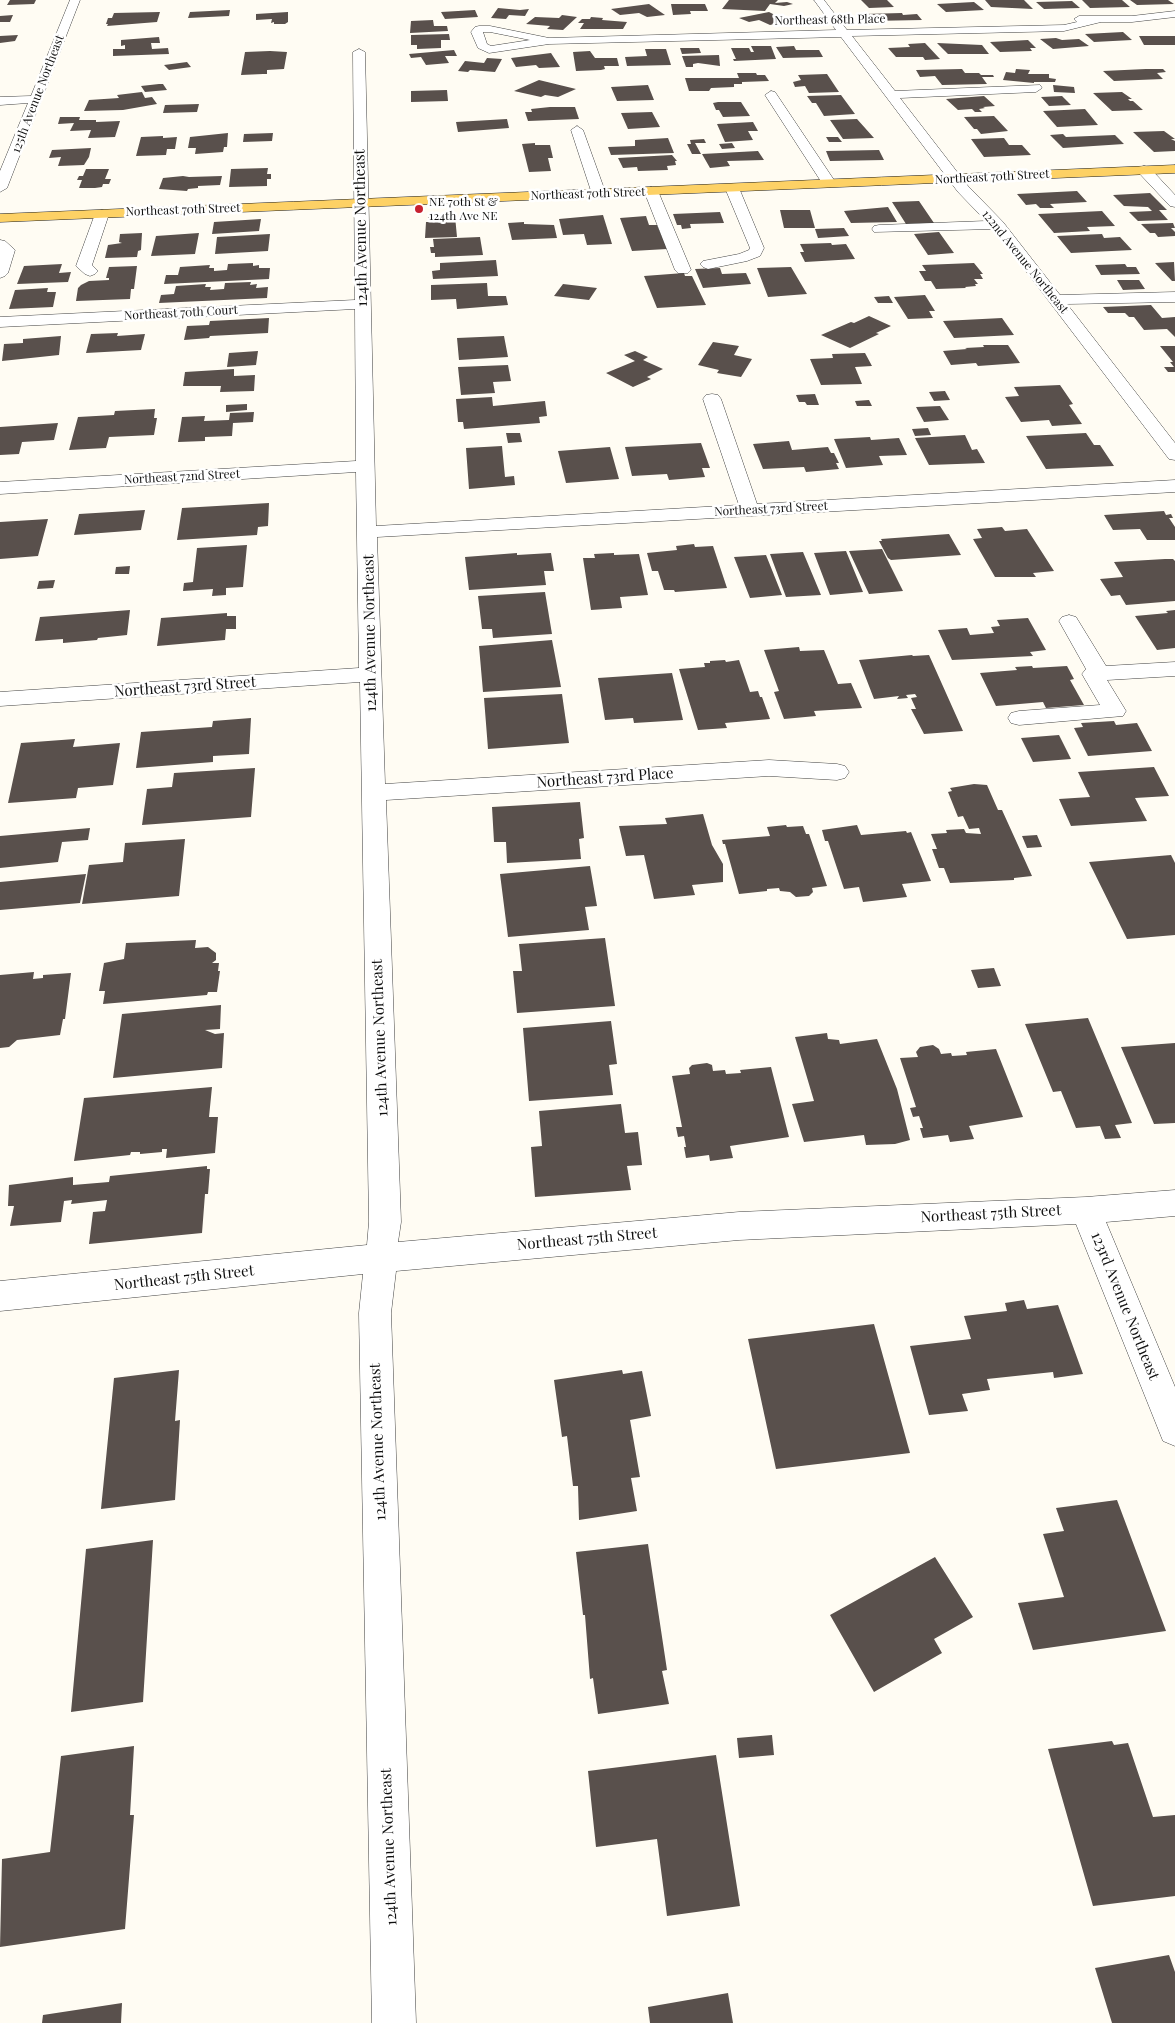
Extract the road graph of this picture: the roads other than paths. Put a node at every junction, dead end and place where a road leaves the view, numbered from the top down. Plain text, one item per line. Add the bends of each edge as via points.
1 (75, 0) edge
2 (819, 0) edge
3 (1175, 14) edge
4 (1132, 19) junction
5 (715, 23) dead end
6 (687, 25) dead end
7 (1175, 26) edge
8 (844, 34) junction
9 (738, 36) junction
10 (677, 38) junction
11 (549, 41) junction
12 (359, 52) dead end
13 (1036, 88) dead end
14 (771, 95) dead end
15 (892, 95) junction
16 (36, 99) junction
17 (0, 101) edge
18 (578, 130) dead end
19 (19, 142) junction
20 (3, 143) dead end
21 (1175, 169) edge
22 (1144, 170) junction
23 (956, 178) junction
24 (829, 183) junction
25 (0, 188) edge
26 (732, 188) junction
27 (651, 191) junction
28 (598, 194) junction
29 (362, 203) junction
30 (1175, 203) edge
31 (102, 214) junction
32 (0, 218) edge
33 (998, 225) junction
34 (879, 229) dead end
35 (0, 244) edge
36 (708, 264) dead end
37 (683, 270) dead end
38 (90, 271) dead end
39 (0, 272) edge
40 (1175, 297) edge
41 (1056, 300) junction
42 (362, 304) junction
43 (0, 322) edge
44 (712, 399) dead end
45 (1175, 455) edge
46 (365, 466) junction
47 (1175, 486) edge
48 (0, 488) edge
49 (750, 510) junction
50 (367, 532) junction
51 (1069, 621) dead end
52 (1175, 669) edge
53 (371, 674) junction
54 (1100, 674) junction
55 (0, 699) edge
56 (1019, 718) dead end
57 (837, 772) dead end
58 (373, 793) junction
59 (1175, 1203) edge
60 (1086, 1210) junction
61 (382, 1258) junction
62 (0, 1296) edge
63 (1175, 1429) edge
64 (394, 2023) edge

1 - 16 street, 125th Avenue Northeast
2 - 8 street, 122nd Avenue Northeast
3 - 4 street, Northeast 68th Place
4 - 7 street, Northeast 68th Place
4 - 8 street, Northeast 68th Place via 1096,20 1064,28
5 - 9 street
6 - 10 street
8 - 9 street, Northeast 68th Place
8 - 15 street, 122nd Avenue Northeast
9 - 10 street, Northeast 68th Place
10 - 11 street, Northeast 68th Place
11 - 11 street, Northeast 68th Place via 489,50 482,46 477,32 490,29
12 - 29 street, 124th Avenue Northeast
13 - 15 street
14 - 24 street
15 - 23 street, 122nd Avenue Northeast
16 - 17 street
16 - 19 street, 125th Avenue Northeast
18 - 28 street
19 - 20 street
19 - 25 street, 125th Avenue Northeast
21 - 22 main road, Northeast 70th Street
22 - 23 main road, Northeast 70th Street
22 - 30 street
23 - 24 main road, Northeast 70th Street
23 - 33 street, 122nd Avenue Northeast
24 - 26 main road, Northeast 70th Street
26 - 27 main road, Northeast 70th Street
26 - 36 street via 757,248 755,253 742,258
27 - 28 main road, Northeast 70th Street
27 - 37 street
28 - 29 main road, Northeast 70th Street
29 - 31 main road, Northeast 70th Street
29 - 42 street, 124th Avenue Northeast
31 - 32 main road, Northeast 70th Street
31 - 38 street via 84,266
33 - 34 street
33 - 41 street, 122nd Avenue Northeast
35 - 39 street via 8,250
40 - 41 street
41 - 45 street, 122nd Avenue Northeast
42 - 43 street, Northeast 70th Court
42 - 46 street, 124th Avenue Northeast
44 - 49 street
46 - 48 street, Northeast 72nd Street
46 - 50 street, 124th Avenue Northeast
47 - 49 street, Northeast 73rd Street
49 - 50 street, Northeast 73rd Street
50 - 53 street, 124th Avenue Northeast
51 - 54 street
52 - 54 street
53 - 55 street, Northeast 73rd Street
53 - 58 street, 124th Avenue Northeast
54 - 56 street via 1093,674 1115,712
57 - 58 street, Northeast 73rd Place via 768,768
58 - 61 street, 124th Avenue Northeast via 385,1222
59 - 60 street, Northeast 75th Street
60 - 61 street, Northeast 75th Street via 739,1226
60 - 63 street, 123rd Avenue Northeast
61 - 62 street, Northeast 75th Street
61 - 64 street, 124th Avenue Northeast via 375,1313

